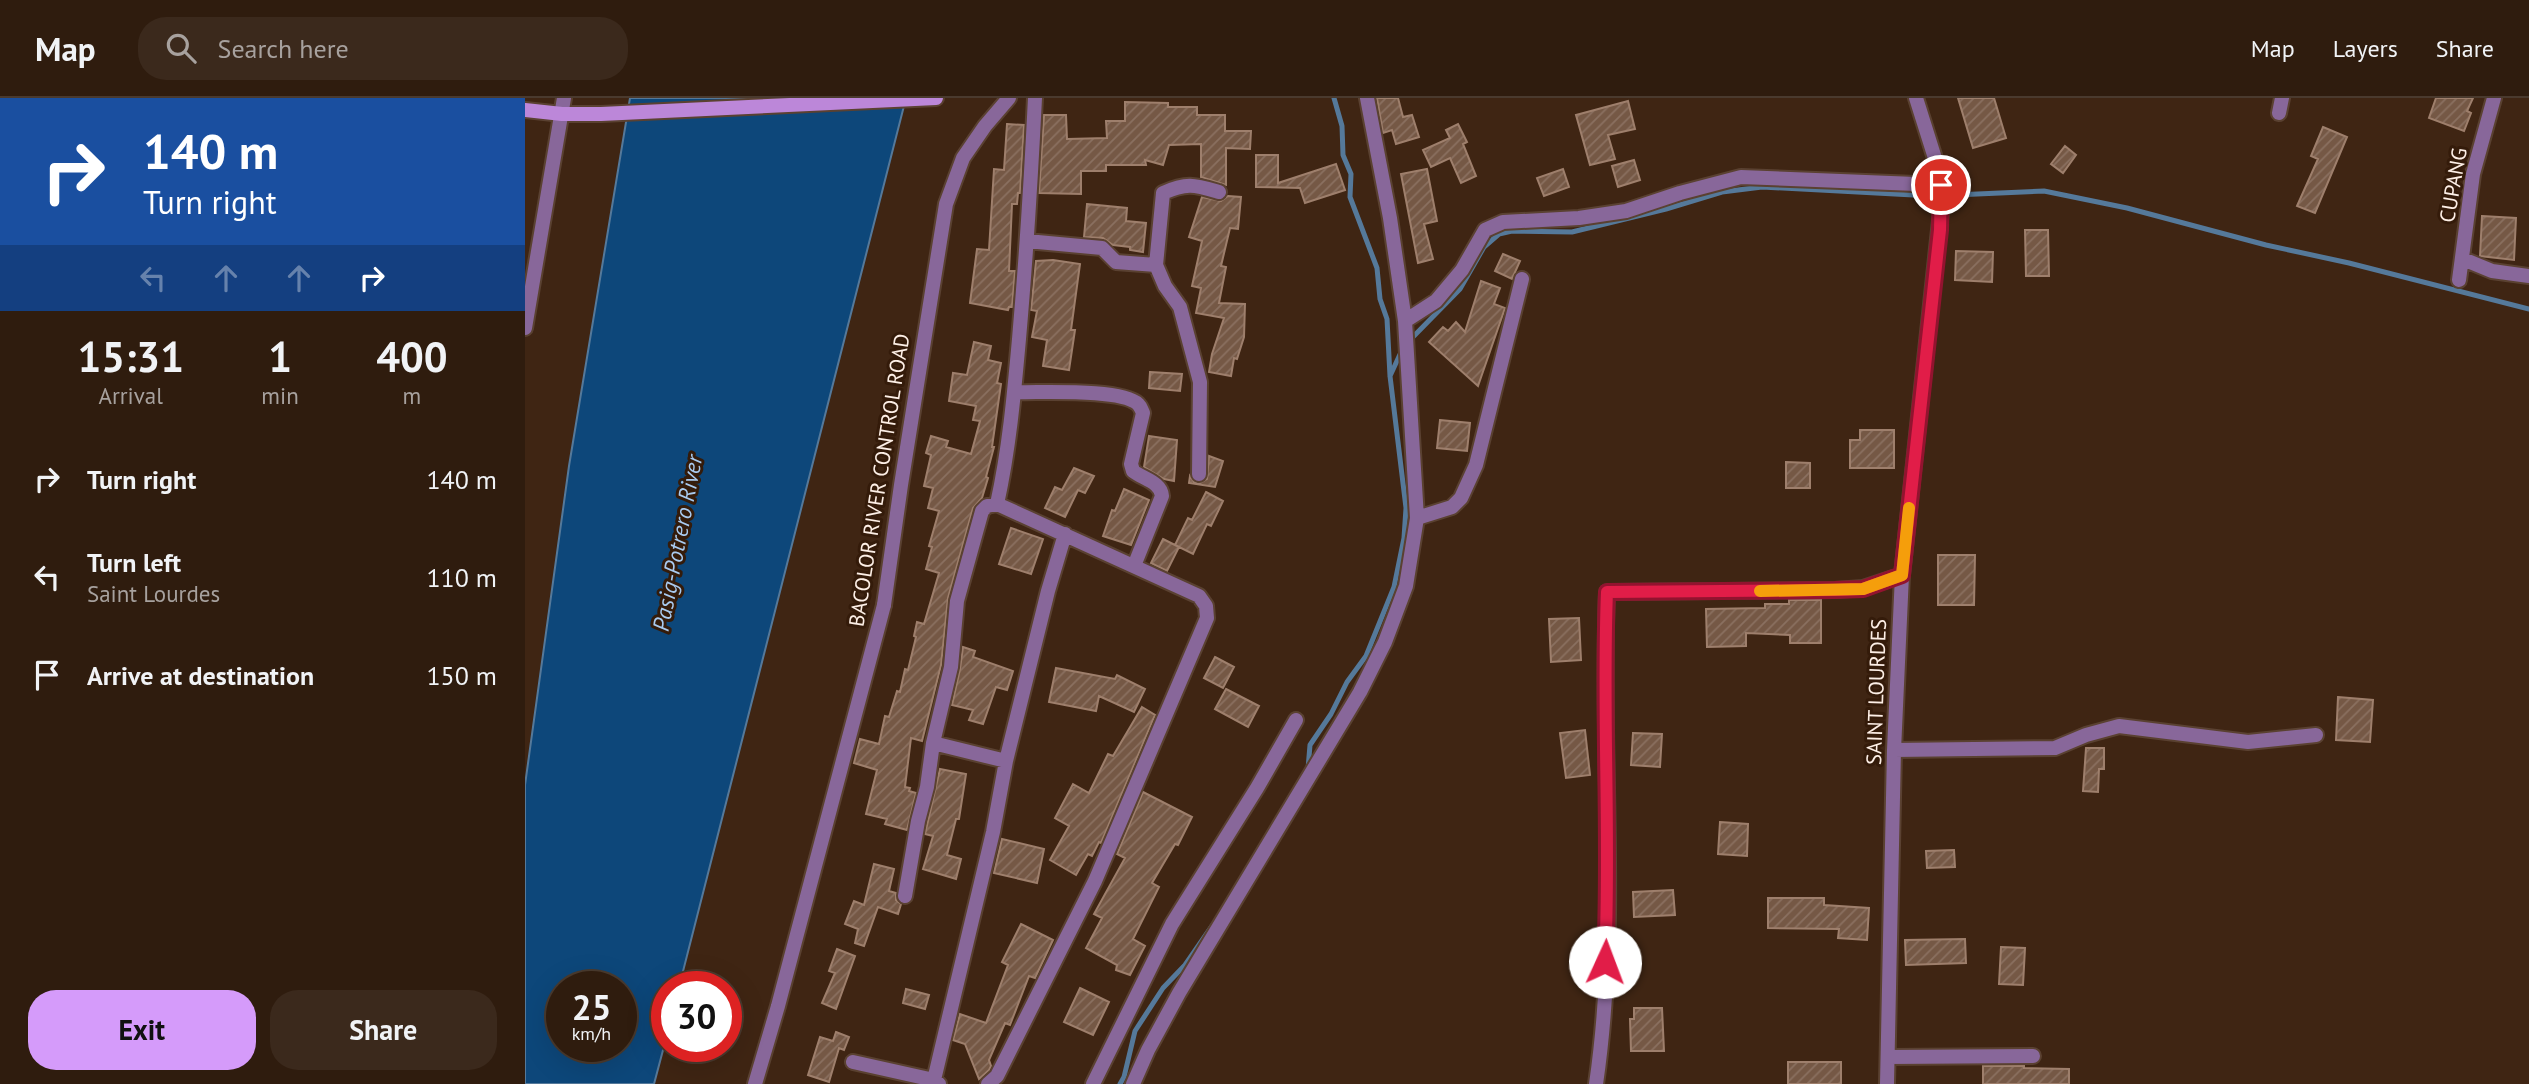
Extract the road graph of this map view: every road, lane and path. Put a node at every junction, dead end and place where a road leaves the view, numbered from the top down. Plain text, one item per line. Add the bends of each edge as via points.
1 (564, 98) edge
2 (936, 98) edge
3 (1009, 98) edge
4 (1035, 98) edge
5 (1367, 98) edge
6 (1916, 98) edge
7 (2494, 98) edge
8 (525, 110) edge
9 (562, 114) junction
10 (1941, 187) junction
11 (1219, 192) dead end
12 (1027, 241) junction
13 (2463, 259) junction
14 (1156, 265) junction
15 (2529, 276) edge
16 (1522, 279) dead end
17 (2459, 280) dead end
18 (1405, 327) junction
19 (525, 328) edge
20 (1014, 392) junction
21 (1199, 474) dead end
22 (997, 504) junction
23 (1417, 519) junction
24 (1065, 534) junction
25 (1134, 566) junction
26 (1902, 575) junction
27 (1296, 720) dead end
28 (2316, 735) dead end
29 (933, 744) junction
30 (1894, 750) junction
31 (1006, 761) junction
32 (905, 896) dead end
33 (2033, 1056) dead end
34 (1888, 1057) junction
35 (853, 1062) dead end
36 (937, 1082) edge
37 (755, 1084) edge
38 (988, 1084) edge
39 (1093, 1084) edge
40 (1133, 1084) edge
41 (1597, 1084) edge
42 (1887, 1084) edge

1 - 9 street
2 - 9 main road
3 - 37 street, BACOLOR RIVER CONTROL ROAD via 963,158 946,204 884,605
4 - 12 street
5 - 18 street
6 - 10 street, SAINT LOURDES
7 - 13 street, CUPANG via 2473,174
8 - 9 main road
9 - 19 street
10 - 18 street via 1741,177 1626,211 1503,222 1485,230 1462,270 1436,301
10 - 26 street, SAINT LOURDES
11 - 14 street via 1190,184 1163,193
12 - 14 street via 1102,248 1116,262
12 - 20 street
13 - 15 street via 2492,271
13 - 17 street, CUPANG
14 - 21 street via 1180,307 1200,383
16 - 23 street via 1476,465 1452,507
18 - 23 street
20 - 22 street
20 - 25 street via 1100,393 1140,407 1143,413 1131,464 1133,471 1162,489 1162,496
22 - 24 street
22 - 29 street via 987,506 977,521 957,601 951,667
23 - 40 street via 1406,586 1360,692 1179,993
24 - 25 street
24 - 31 street
25 - 38 street via 1199,596 1207,618 1095,881 1024,1027
26 - 30 street, SAINT LOURDES
26 - 41 street via 1863,589 1607,592 1608,907
27 - 39 street via 1172,924
28 - 30 street via 2248,742 2119,726 2055,748
29 - 31 street
29 - 32 street
30 - 34 street, SAINT LOURDES
31 - 36 street
33 - 34 street
34 - 42 street, SAINT LOURDES
35 - 36 street

